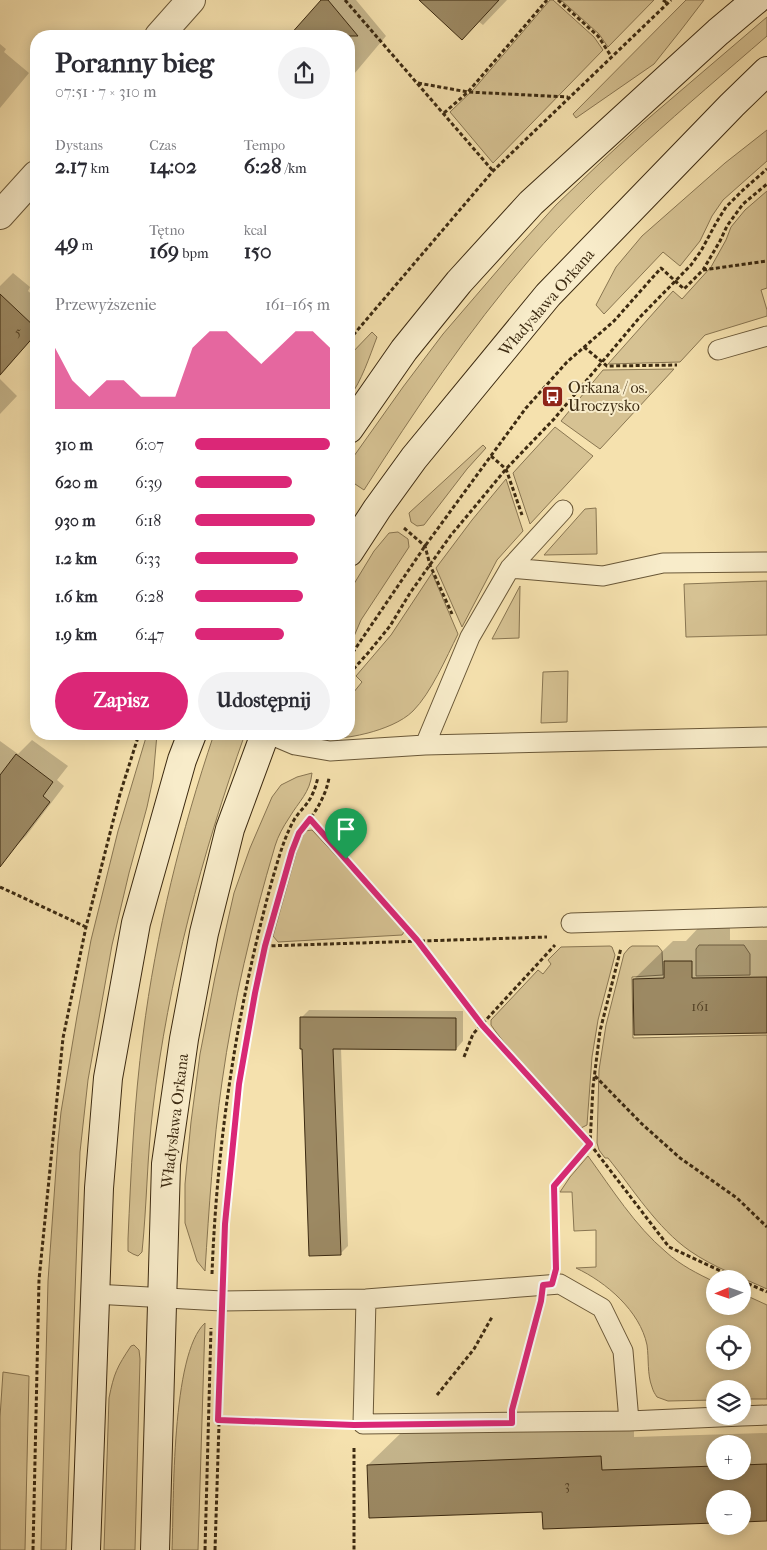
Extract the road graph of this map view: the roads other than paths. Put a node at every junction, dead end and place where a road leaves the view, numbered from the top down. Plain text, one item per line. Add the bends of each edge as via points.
1 (191, 0) edge
2 (727, 0) edge
3 (756, 0) edge
4 (164, 30) edge
5 (718, 32) junction
6 (767, 71) edge
7 (767, 99) edge
8 (732, 105) junction
9 (30, 181) edge
10 (0, 215) edge
11 (767, 336) edge
12 (718, 350) dead end
13 (355, 420) edge
14 (563, 510) dead end
15 (355, 543) edge
16 (767, 562) edge
17 (510, 568) junction
18 (767, 737) edge
19 (190, 740) edge
20 (263, 740) edge
21 (284, 740) edge
22 (425, 745) junction
23 (767, 917) edge
24 (571, 923) dead end
25 (94, 1294) junction
26 (162, 1296) junction
27 (366, 1299) junction
28 (767, 1415) edge
29 (751, 1416) edge
30 (706, 1418) edge
31 (629, 1421) junction
32 (86, 1550) edge
33 (155, 1550) edge

1 - 4 street
2 - 5 street
3 - 5 street
5 - 13 street via 530,203 404,350
6 - 8 street, Władysława Orkana
7 - 8 street
8 - 15 street, Władysława Orkana via 548,295 414,458
9 - 10 street
11 - 12 lane
14 - 17 lane
16 - 17 lane via 663,562 603,576
17 - 22 lane via 470,637
18 - 22 lane
19 - 25 street via 136,923 108,1078
20 - 26 street, Władysława Orkana via 230,829 204,933 184,1040 166,1164
21 - 22 lane via 330,751
23 - 24 lane
25 - 26 lane
25 - 32 street
26 - 27 lane via 217,1300
26 - 33 street, Władysława Orkana
27 - 31 lane via 560,1284 602,1308 623,1351
27 - 31 lane via 358,1425
28 - 29 lane
30 - 31 lane

